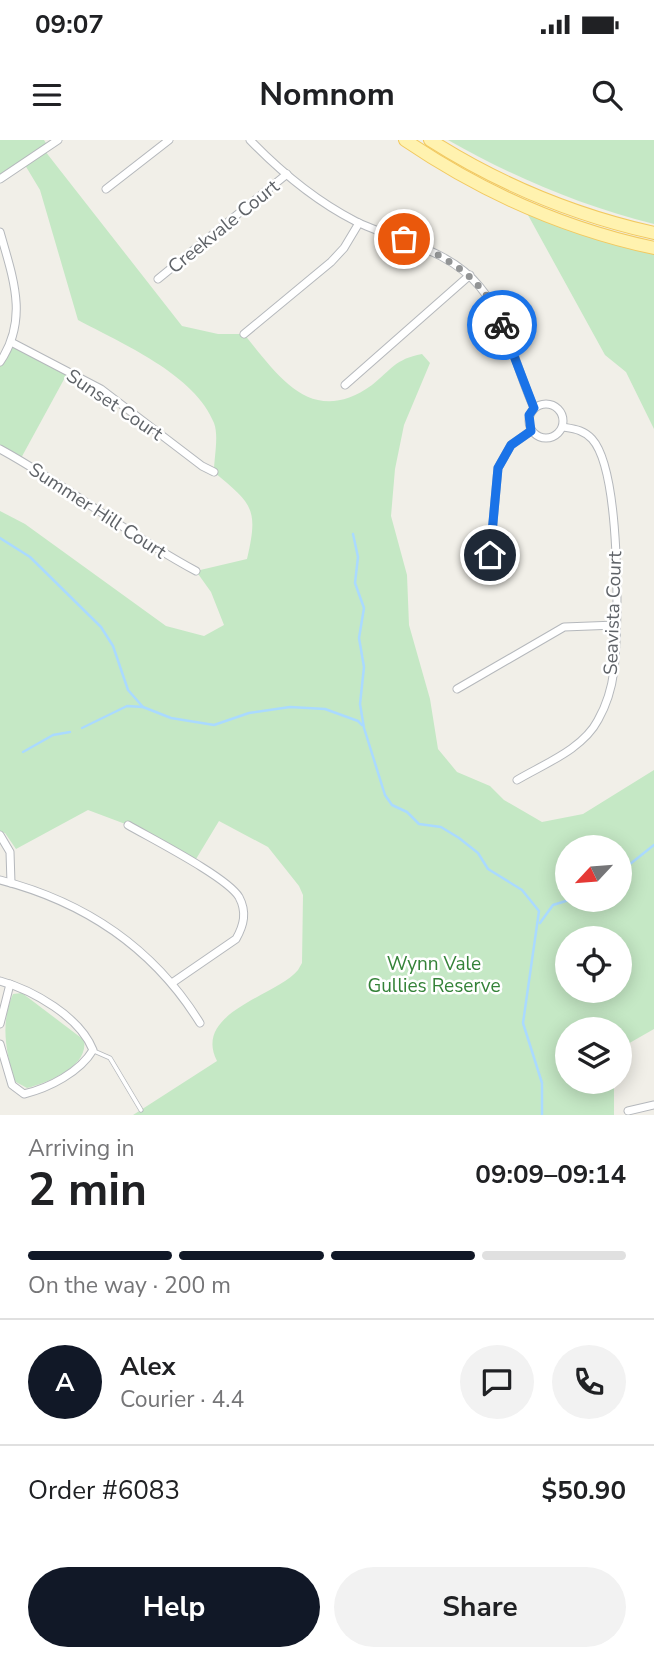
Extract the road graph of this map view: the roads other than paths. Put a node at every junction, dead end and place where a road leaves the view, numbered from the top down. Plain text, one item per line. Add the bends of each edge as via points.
1 (58, 140) edge
2 (169, 140) edge
3 (250, 140) edge
4 (405, 140) edge
5 (430, 140) edge
6 (287, 174) junction
7 (0, 179) edge
8 (106, 189) dead end
9 (359, 223) junction
10 (0, 232) edge
11 (654, 233) edge
12 (654, 248) edge
13 (470, 275) junction
14 (158, 279) dead end
15 (244, 334) dead end
16 (11, 342) junction
17 (0, 362) edge
18 (345, 385) dead end
19 (534, 408) junction
20 (563, 427) junction
21 (531, 431) junction
22 (0, 449) edge
23 (214, 472) dead end
24 (490, 555) dead end
25 (196, 571) dead end
26 (616, 625) junction
27 (457, 689) dead end
28 (517, 780) dead end
29 (128, 825) dead end
30 (0, 835) edge
31 (0, 880) edge
32 (11, 883) junction
33 (0, 981) edge
34 (172, 983) junction
35 (10, 984) junction
36 (200, 1023) dead end
37 (0, 1024) edge
38 (0, 1044) edge
39 (93, 1050) junction
40 (654, 1105) edge
41 (141, 1111) dead end
42 (628, 1111) dead end

1 - 7 street
2 - 8 street
3 - 6 street
4 - 12 main road via 516,203
5 - 11 main road via 555,204
6 - 9 street via 326,206
6 - 14 street, Creekvale Court
9 - 13 street via 437,253
9 - 15 street via 331,262
10 - 16 street via 18,305
13 - 18 street
13 - 19 street via 500,318
16 - 17 street
16 - 23 street, Sunset Court via 101,389
19 - 20 street via 552,404 562,413
19 - 21 street via 529,415
20 - 21 street via 554,437 540,438
20 - 26 street, Seavista Court via 581,430 593,440 604,463 614,521
21 - 24 street via 511,445 498,468
22 - 25 street, Summer Hill Court via 37,468 132,536
26 - 27 street via 564,627
26 - 28 street, Seavista Court via 614,672 592,731
29 - 34 street via 233,888 244,910 236,939
30 - 32 street via 10,852
31 - 32 street
32 - 34 street via 59,899 98,919 138,948
33 - 35 street
34 - 36 street
35 - 37 street
35 - 39 street via 74,1024 88,1037
38 - 39 street via 12,1085 24,1094 39,1091 85,1063
39 - 41 lane via 110,1058
40 - 42 street

